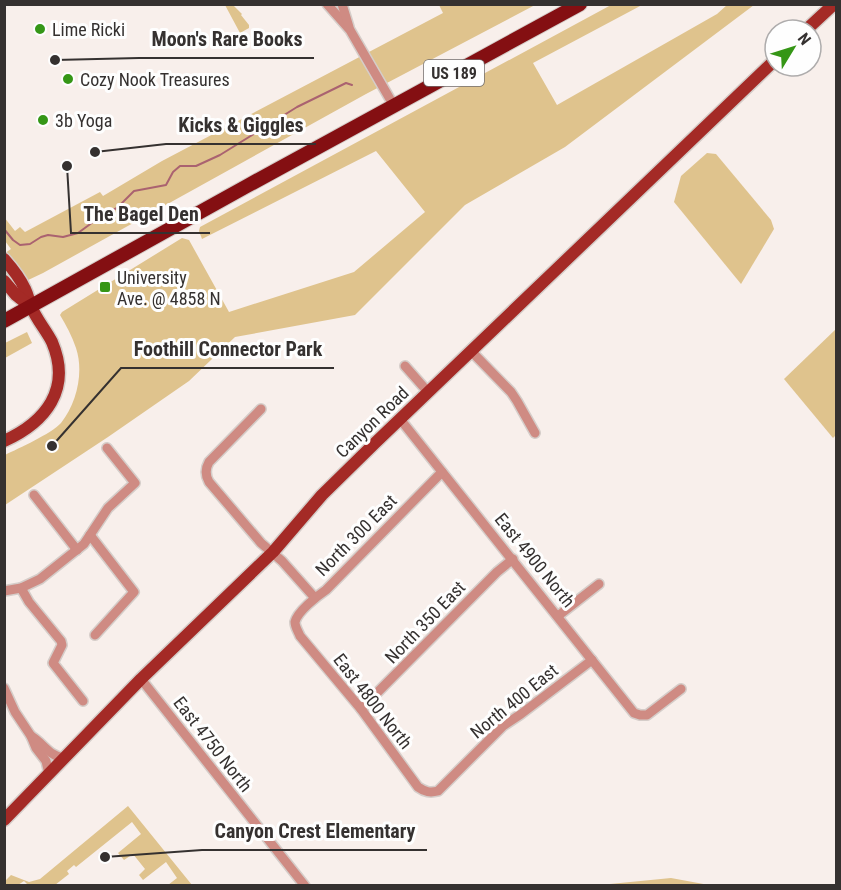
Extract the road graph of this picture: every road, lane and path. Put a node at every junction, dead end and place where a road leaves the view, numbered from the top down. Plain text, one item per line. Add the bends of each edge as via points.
1 (327, 4) edge
2 (342, 4) edge
3 (580, 4) edge
4 (834, 4) edge
5 (819, 18) edge
6 (350, 30) junction
7 (763, 71) edge
8 (394, 106) junction
9 (4, 259) edge
10 (4, 281) edge
11 (31, 307) junction
12 (4, 321) edge
13 (471, 351) junction
14 (405, 366) dead end
15 (428, 392) junction
16 (261, 410) dead end
17 (400, 419) junction
18 (535, 433) dead end
19 (4, 441) edge
20 (107, 448) dead end
21 (442, 472) junction
22 (34, 495) dead end
23 (90, 535) junction
24 (76, 550) junction
25 (273, 552) junction
26 (513, 559) junction
27 (598, 584) dead end
28 (21, 588) junction
29 (4, 591) edge
30 (315, 598) junction
31 (558, 616) junction
32 (295, 623) joint
33 (95, 635) dead end
34 (592, 660) junction
35 (141, 679) junction
36 (4, 688) edge
37 (681, 689) dead end
38 (6, 699) edge
39 (83, 701) dead end
40 (361, 709) junction
41 (31, 736) junction
42 (64, 758) junction
43 (49, 774) junction
44 (432, 793) joint
45 (4, 820) edge
46 (305, 885) edge

1 - 6 street
2 - 6 street
3 - 8 highway, US 189
4 - 5 main road
6 - 8 street
7 - 13 main road, Canyon Road
8 - 11 highway, US 189
9 - 11 main road via 27,291
10 - 11 main road
11 - 12 highway, US 189
11 - 19 main road via 53,345 59,372 57,389 36,422
13 - 15 main road, Canyon Road
13 - 18 street via 511,392
14 - 15 street
15 - 17 main road, Canyon Road
16 - 25 street via 208,462 206,476 261,543
17 - 21 street, East 4900 North
17 - 25 main road, Canyon Road via 322,495
20 - 23 street via 135,483 108,508
21 - 26 street, East 4900 North
21 - 30 street, North 300 East
22 - 24 street
23 - 24 street
23 - 33 street via 135,592
24 - 28 street via 40,579
25 - 30 street
25 - 35 main road, Canyon Road
26 - 31 street, East 4900 North
26 - 40 street, North 350 East
27 - 31 street
28 - 29 street
28 - 39 street via 61,641 53,663
30 - 32 street, North 300 East
31 - 34 street, East 4900 North
32 - 40 street, East 4800 North via 300,636
34 - 37 street, East 4900 North via 634,713 640,715 647,715
34 - 44 street, North 400 East via 503,726
35 - 42 main road, Canyon Road
35 - 46 street, East 4750 North
36 - 38 street
38 - 41 street
40 - 44 street, East 4800 North via 418,787
41 - 42 street via 54,756
41 - 43 street
42 - 43 main road, Canyon Road
43 - 45 main road, Canyon Road

